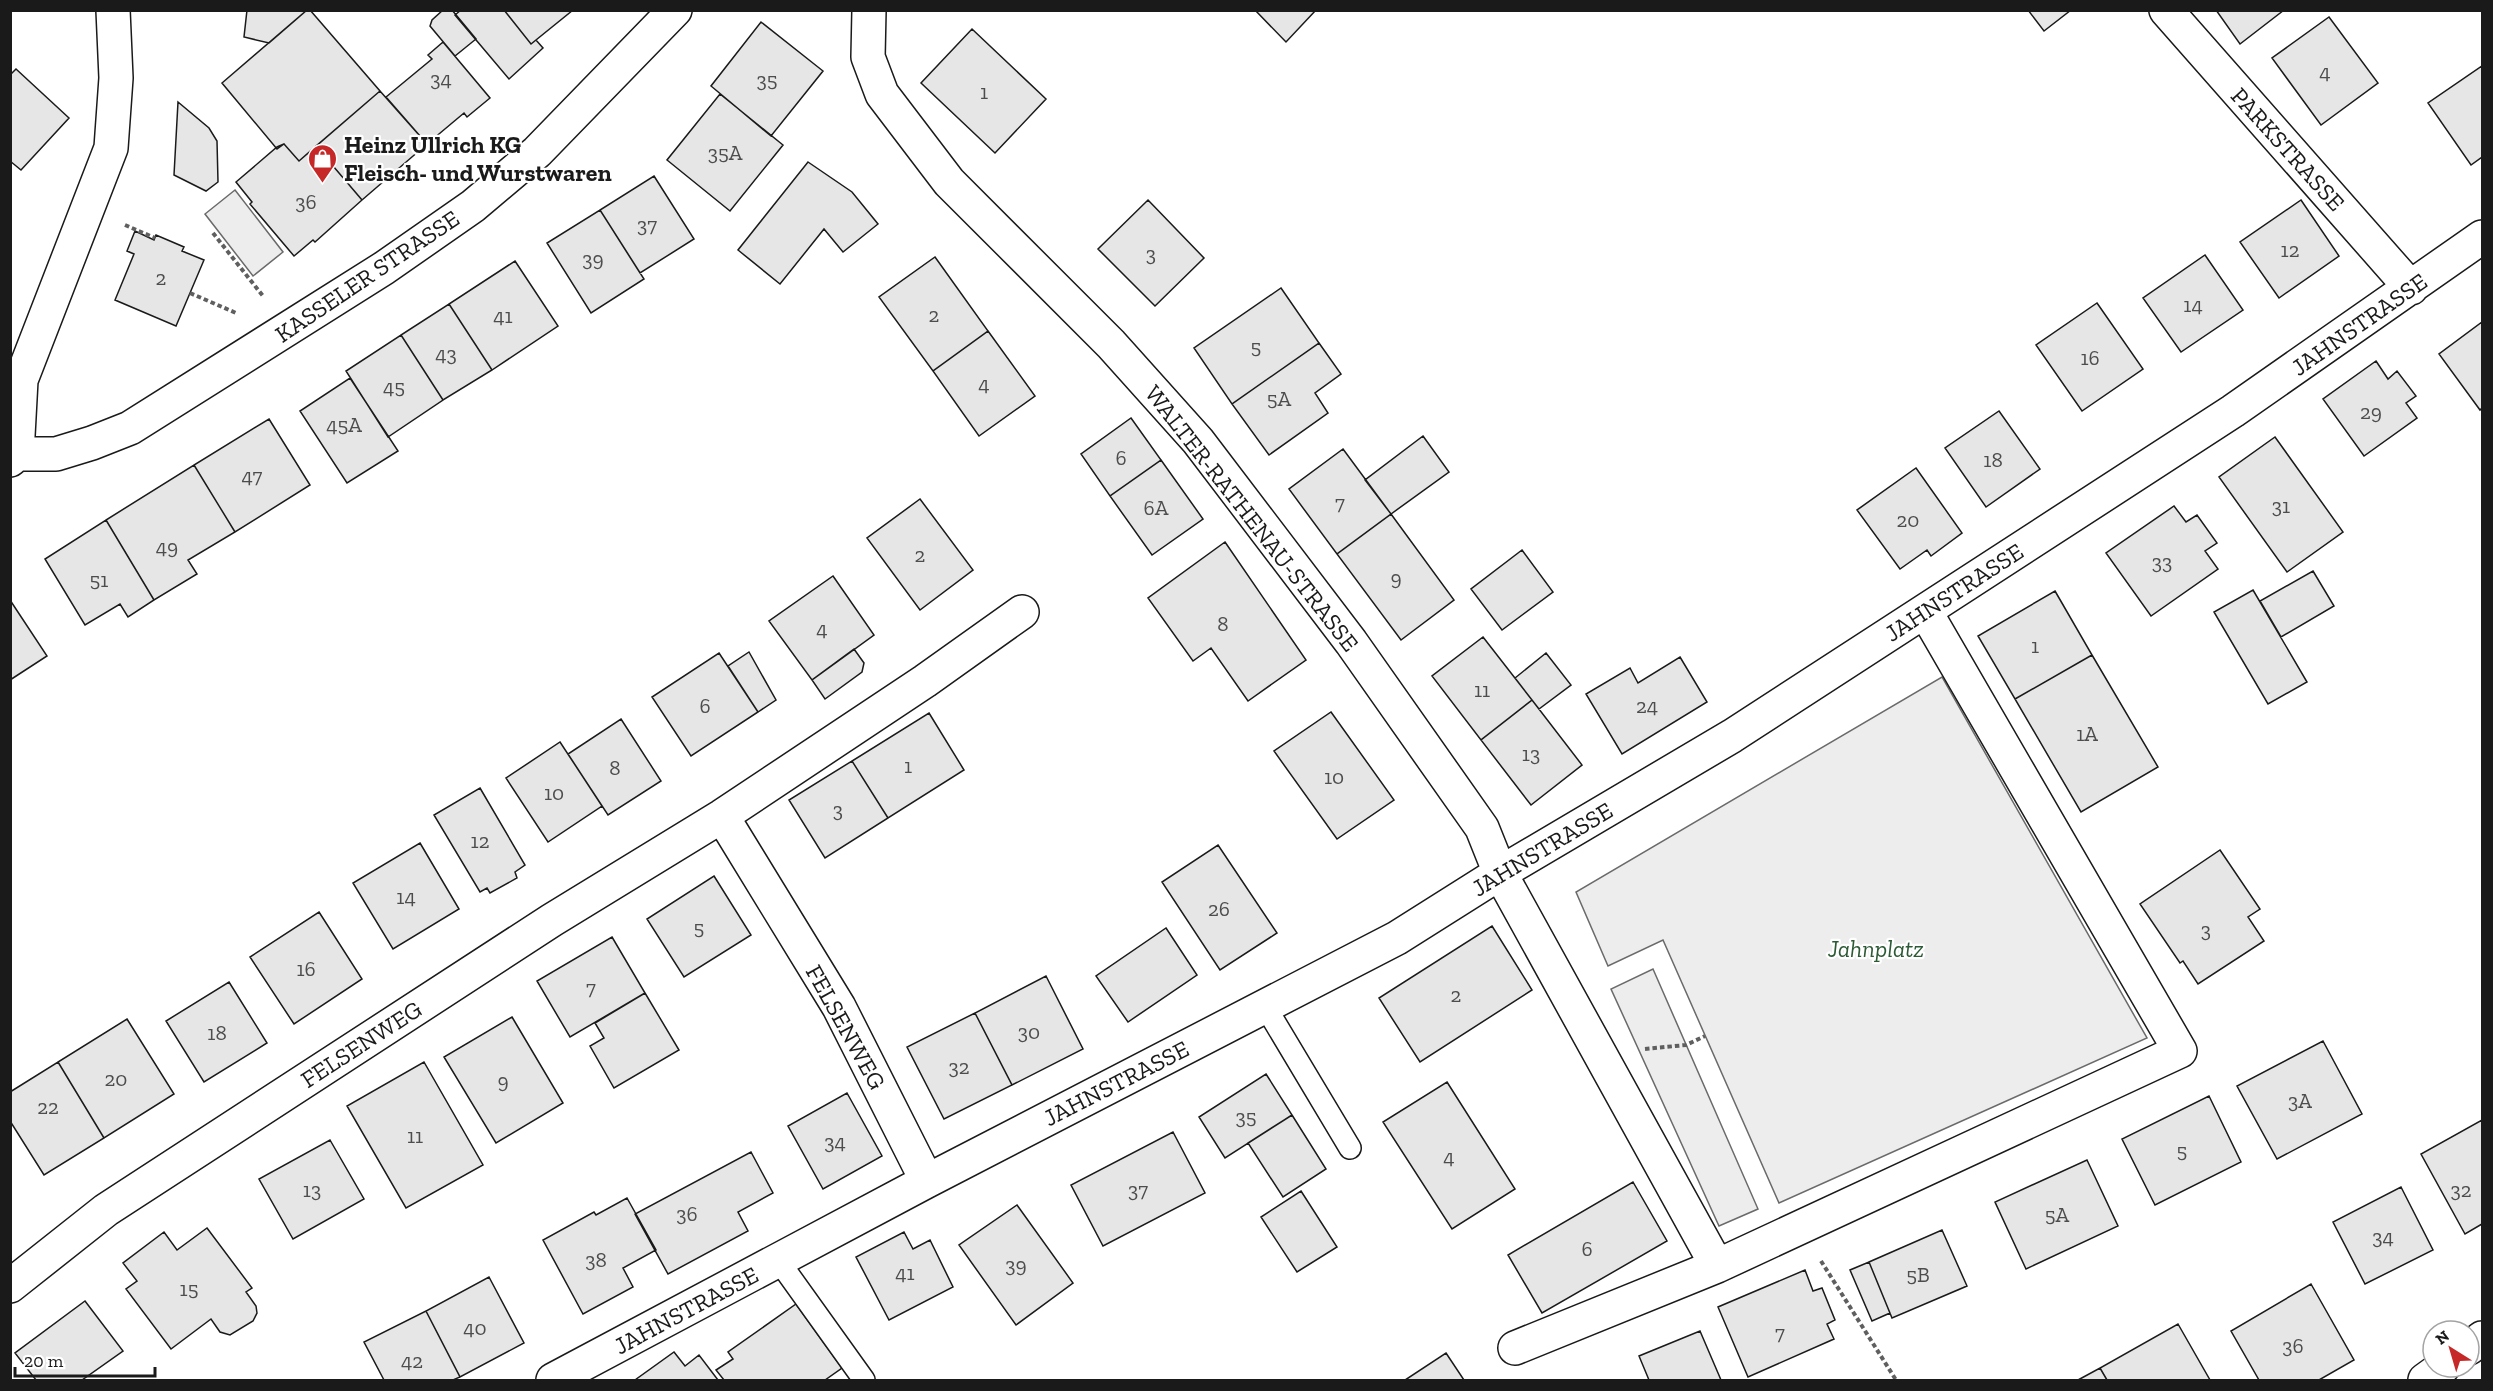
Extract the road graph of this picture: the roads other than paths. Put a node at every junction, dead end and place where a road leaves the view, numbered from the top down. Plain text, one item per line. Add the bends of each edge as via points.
1 (113, 10) edge
2 (675, 10) edge
3 (869, 10) edge
4 (2166, 10) edge
5 (2482, 237) edge
6 (2411, 288) junction
7 (14, 457) edge
8 (1925, 611) junction
9 (1022, 612) dead end
10 (722, 816) junction
11 (1500, 873) junction
12 (1265, 1006) junction
13 (1350, 1148) dead end
14 (927, 1181) junction
15 (778, 1260) junction
16 (1717, 1266) junction
17 (10, 1286) edge
18 (1515, 1348) dead end
19 (553, 1380) edge
20 (864, 1380) edge

1 - 7 street via 116,78 111,148 21,380
2 - 7 street, KASSELER STRASSE via 537,152 473,206 384,268 130,428 56,454
3 - 11 street, WALTER-RATHENAU-STRASSE via 868,57 882,94 949,182 1112,344 1198,441 1351,642 1482,828
4 - 6 street, PARKSTRASSE
5 - 6 street, JAHNSTRASSE
6 - 8 street, JAHNSTRASSE via 2233,411
8 - 11 street, JAHNSTRASSE via 1732,736
8 - 16 street via 2180,1051
9 - 10 street, FELSENWEG
10 - 14 street, FELSENWEG via 839,1007
10 - 17 street, FELSENWEG via 552,920 106,1210
11 - 12 street, JAHNSTRASSE via 1397,938
11 - 16 street
12 - 13 lane
12 - 14 street, JAHNSTRASSE
14 - 15 street, JAHNSTRASSE
15 - 19 street, JAHNSTRASSE
15 - 20 lane
16 - 18 street

